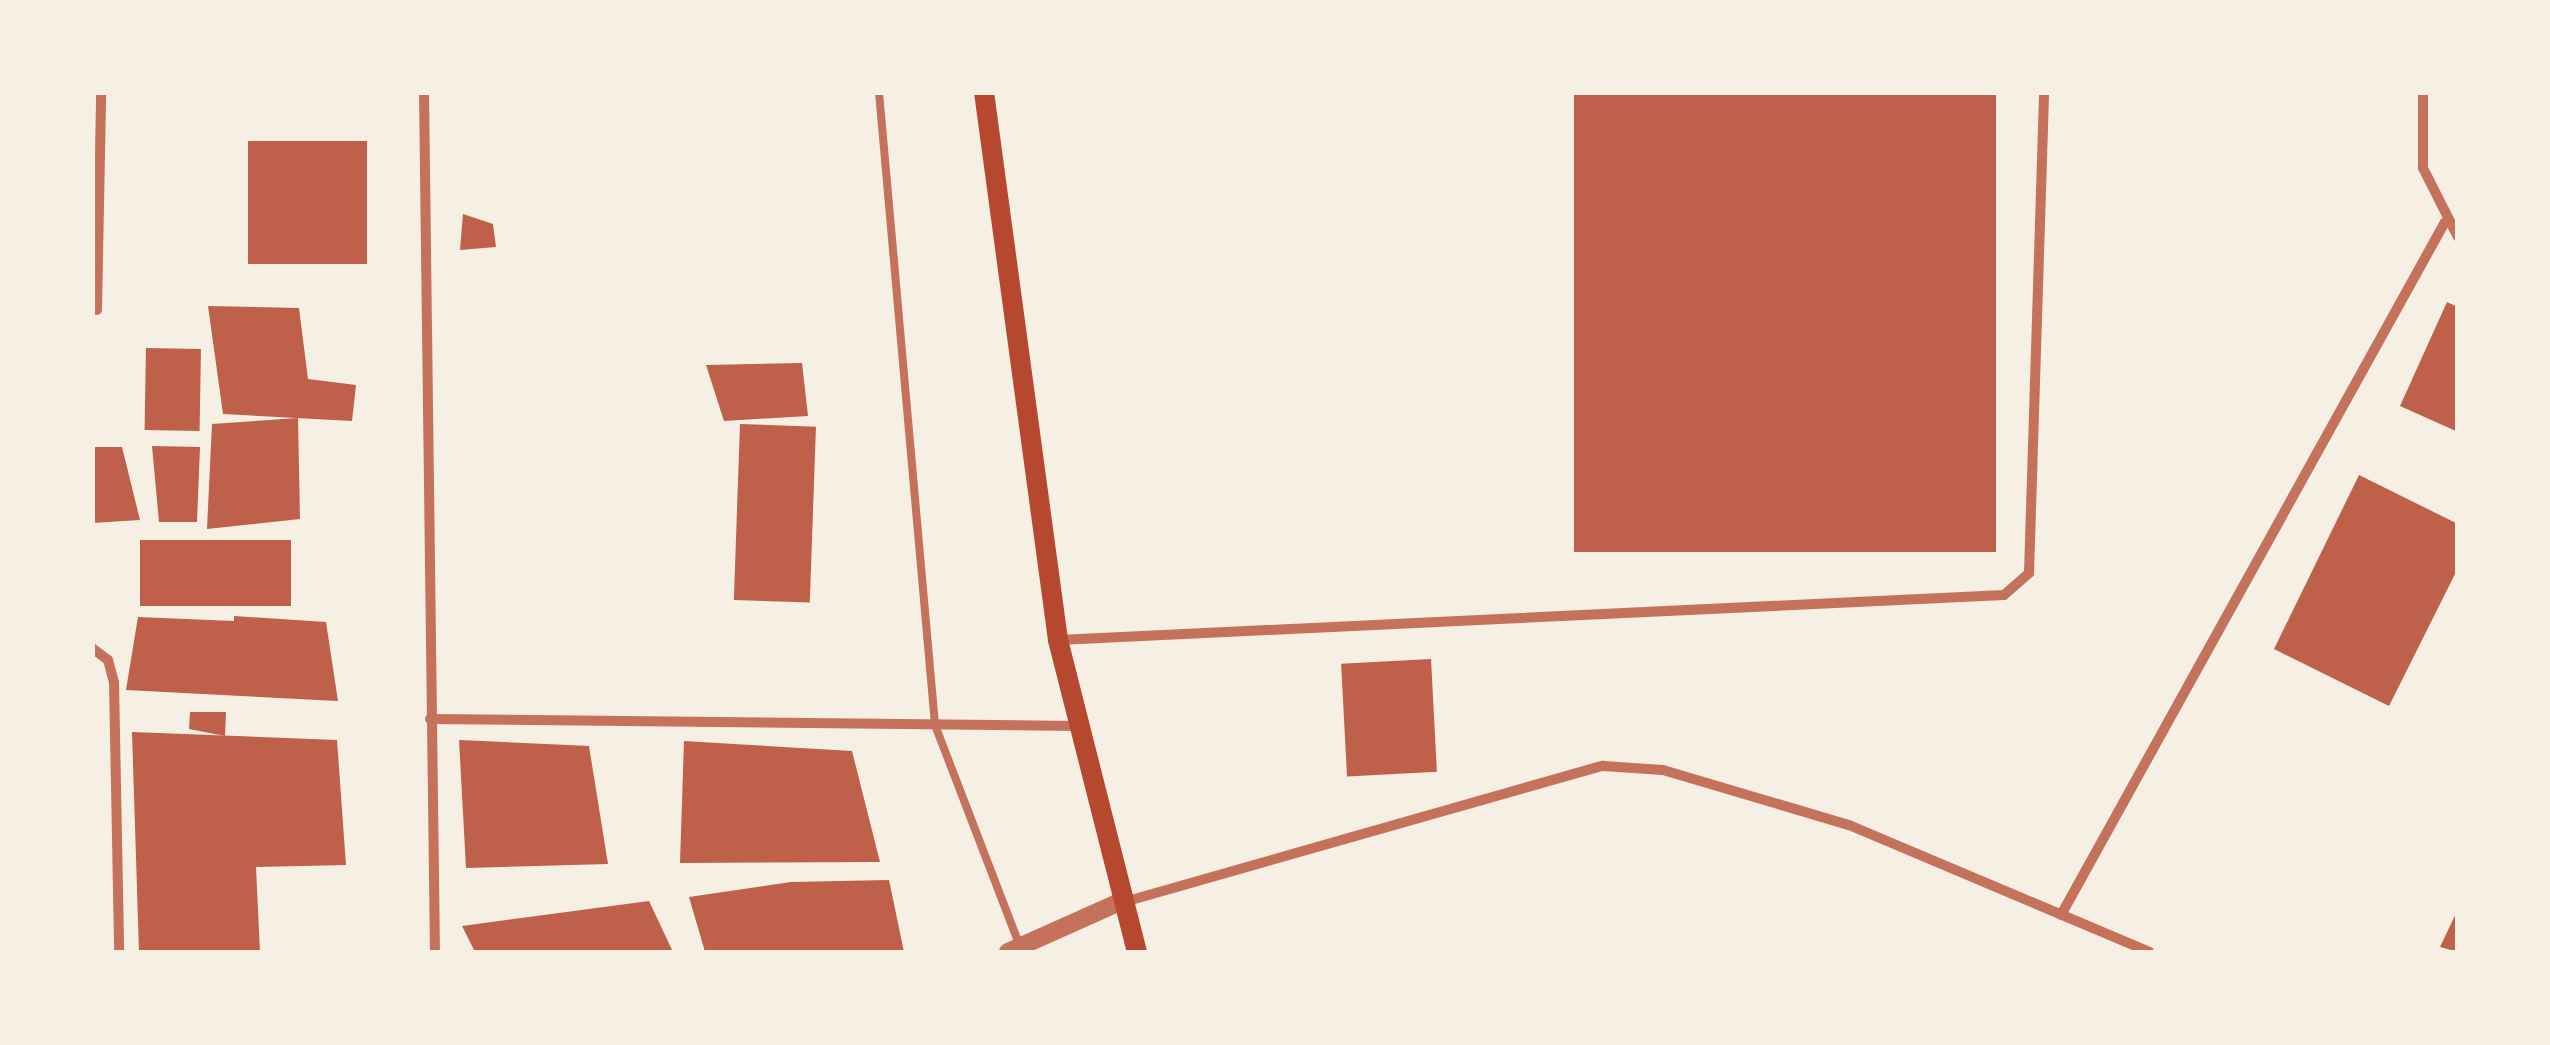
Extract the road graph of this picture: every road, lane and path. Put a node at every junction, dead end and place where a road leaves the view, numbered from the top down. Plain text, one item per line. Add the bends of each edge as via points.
1 (101, 92) edge
2 (424, 92) edge
3 (880, 92) edge
4 (984, 92) edge
5 (2044, 92) edge
6 (2423, 92) edge
7 (2444, 222) junction
8 (2458, 237) edge
9 (97, 310) dead end
10 (1058, 640) junction
11 (92, 648) edge
12 (430, 720) junction
13 (935, 725) junction
14 (1077, 726) junction
15 (1120, 902) junction
16 (2061, 915) junction
17 (1014, 950) edge
18 (119, 952) edge
19 (435, 952) edge
20 (1137, 952) edge
21 (2150, 952) edge

1 - 9 street
2 - 12 street
3 - 13 lane
4 - 10 main road
5 - 10 street via 2029,573 2004,596
6 - 7 street via 2423,168
7 - 8 street
7 - 16 street
10 - 14 main road
11 - 18 street via 108,660 114,682
12 - 13 street
12 - 19 street
13 - 14 street
13 - 17 lane
14 - 15 main road
15 - 16 street via 1604,766 1664,770 1848,824
15 - 17 street
15 - 20 main road
16 - 21 street

